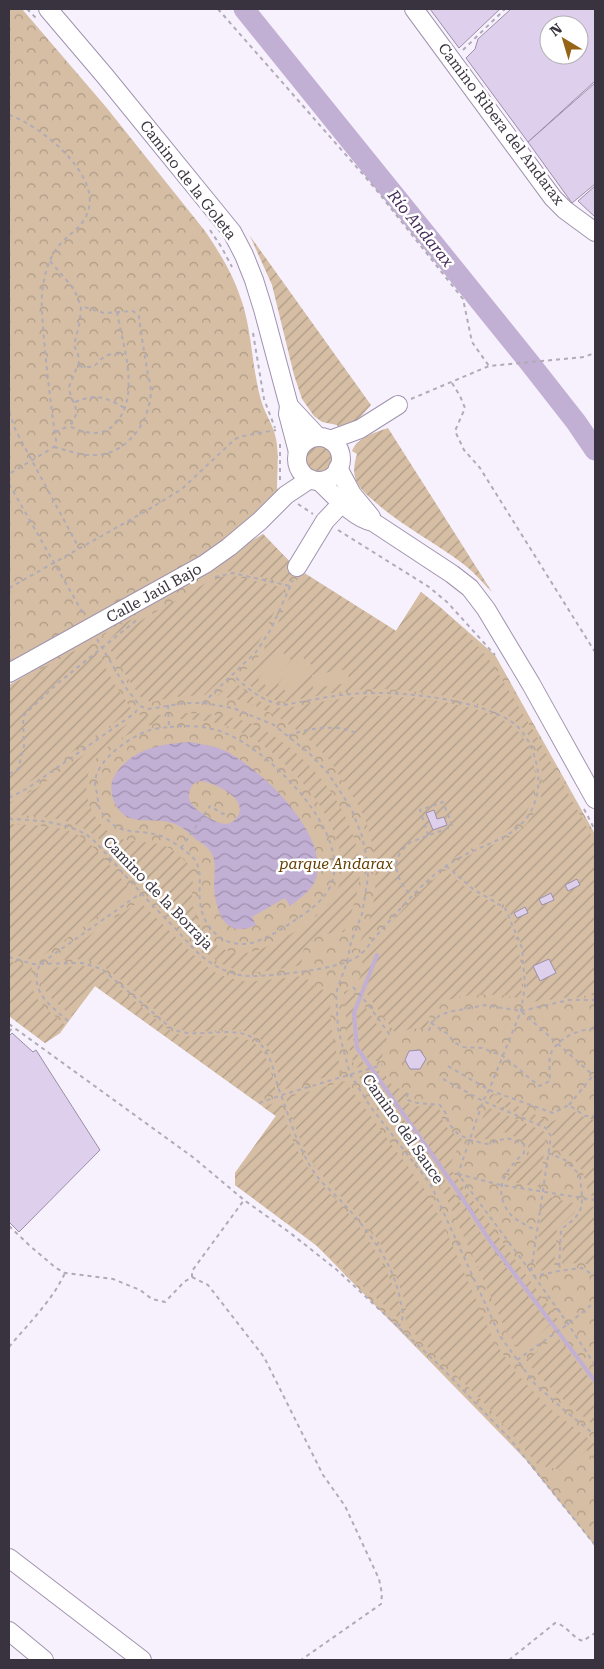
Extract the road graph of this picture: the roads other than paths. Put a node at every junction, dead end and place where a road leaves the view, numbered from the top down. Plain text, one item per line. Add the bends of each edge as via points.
1 (414, 9) edge
2 (44, 15) edge
3 (595, 232) edge
4 (398, 405) road end
5 (289, 406) junction
6 (360, 430) junction
7 (324, 438) junction
8 (340, 462) junction
9 (306, 470) junction
10 (342, 503) junction
11 (373, 522) junction
12 (297, 567) road end
13 (9, 673) edge
14 (588, 802) edge
15 (9, 1558) edge
16 (9, 1631) edge
17 (44, 1660) edge
18 (142, 1660) edge

1 - 3 street, Camino Ribera del Andarax via 553,198
2 - 5 street, Camino de la Goleta via 117,90 232,232 256,287
4 - 6 street
5 - 7 street, Camino de la Goleta
5 - 9 street, Camino de la Goleta via 288,414
6 - 7 street
6 - 8 street
7 - 8 street via 337,447
7 - 9 street via 309,439 302,444
8 - 9 street via 334,475 327,479
8 - 11 street via 352,494
9 - 10 street
9 - 13 street, Calle Jaúl Bajo via 288,494 260,521 205,564
10 - 11 street
10 - 12 street via 325,521
11 - 14 street via 470,588 526,676
15 - 18 street
16 - 17 street

